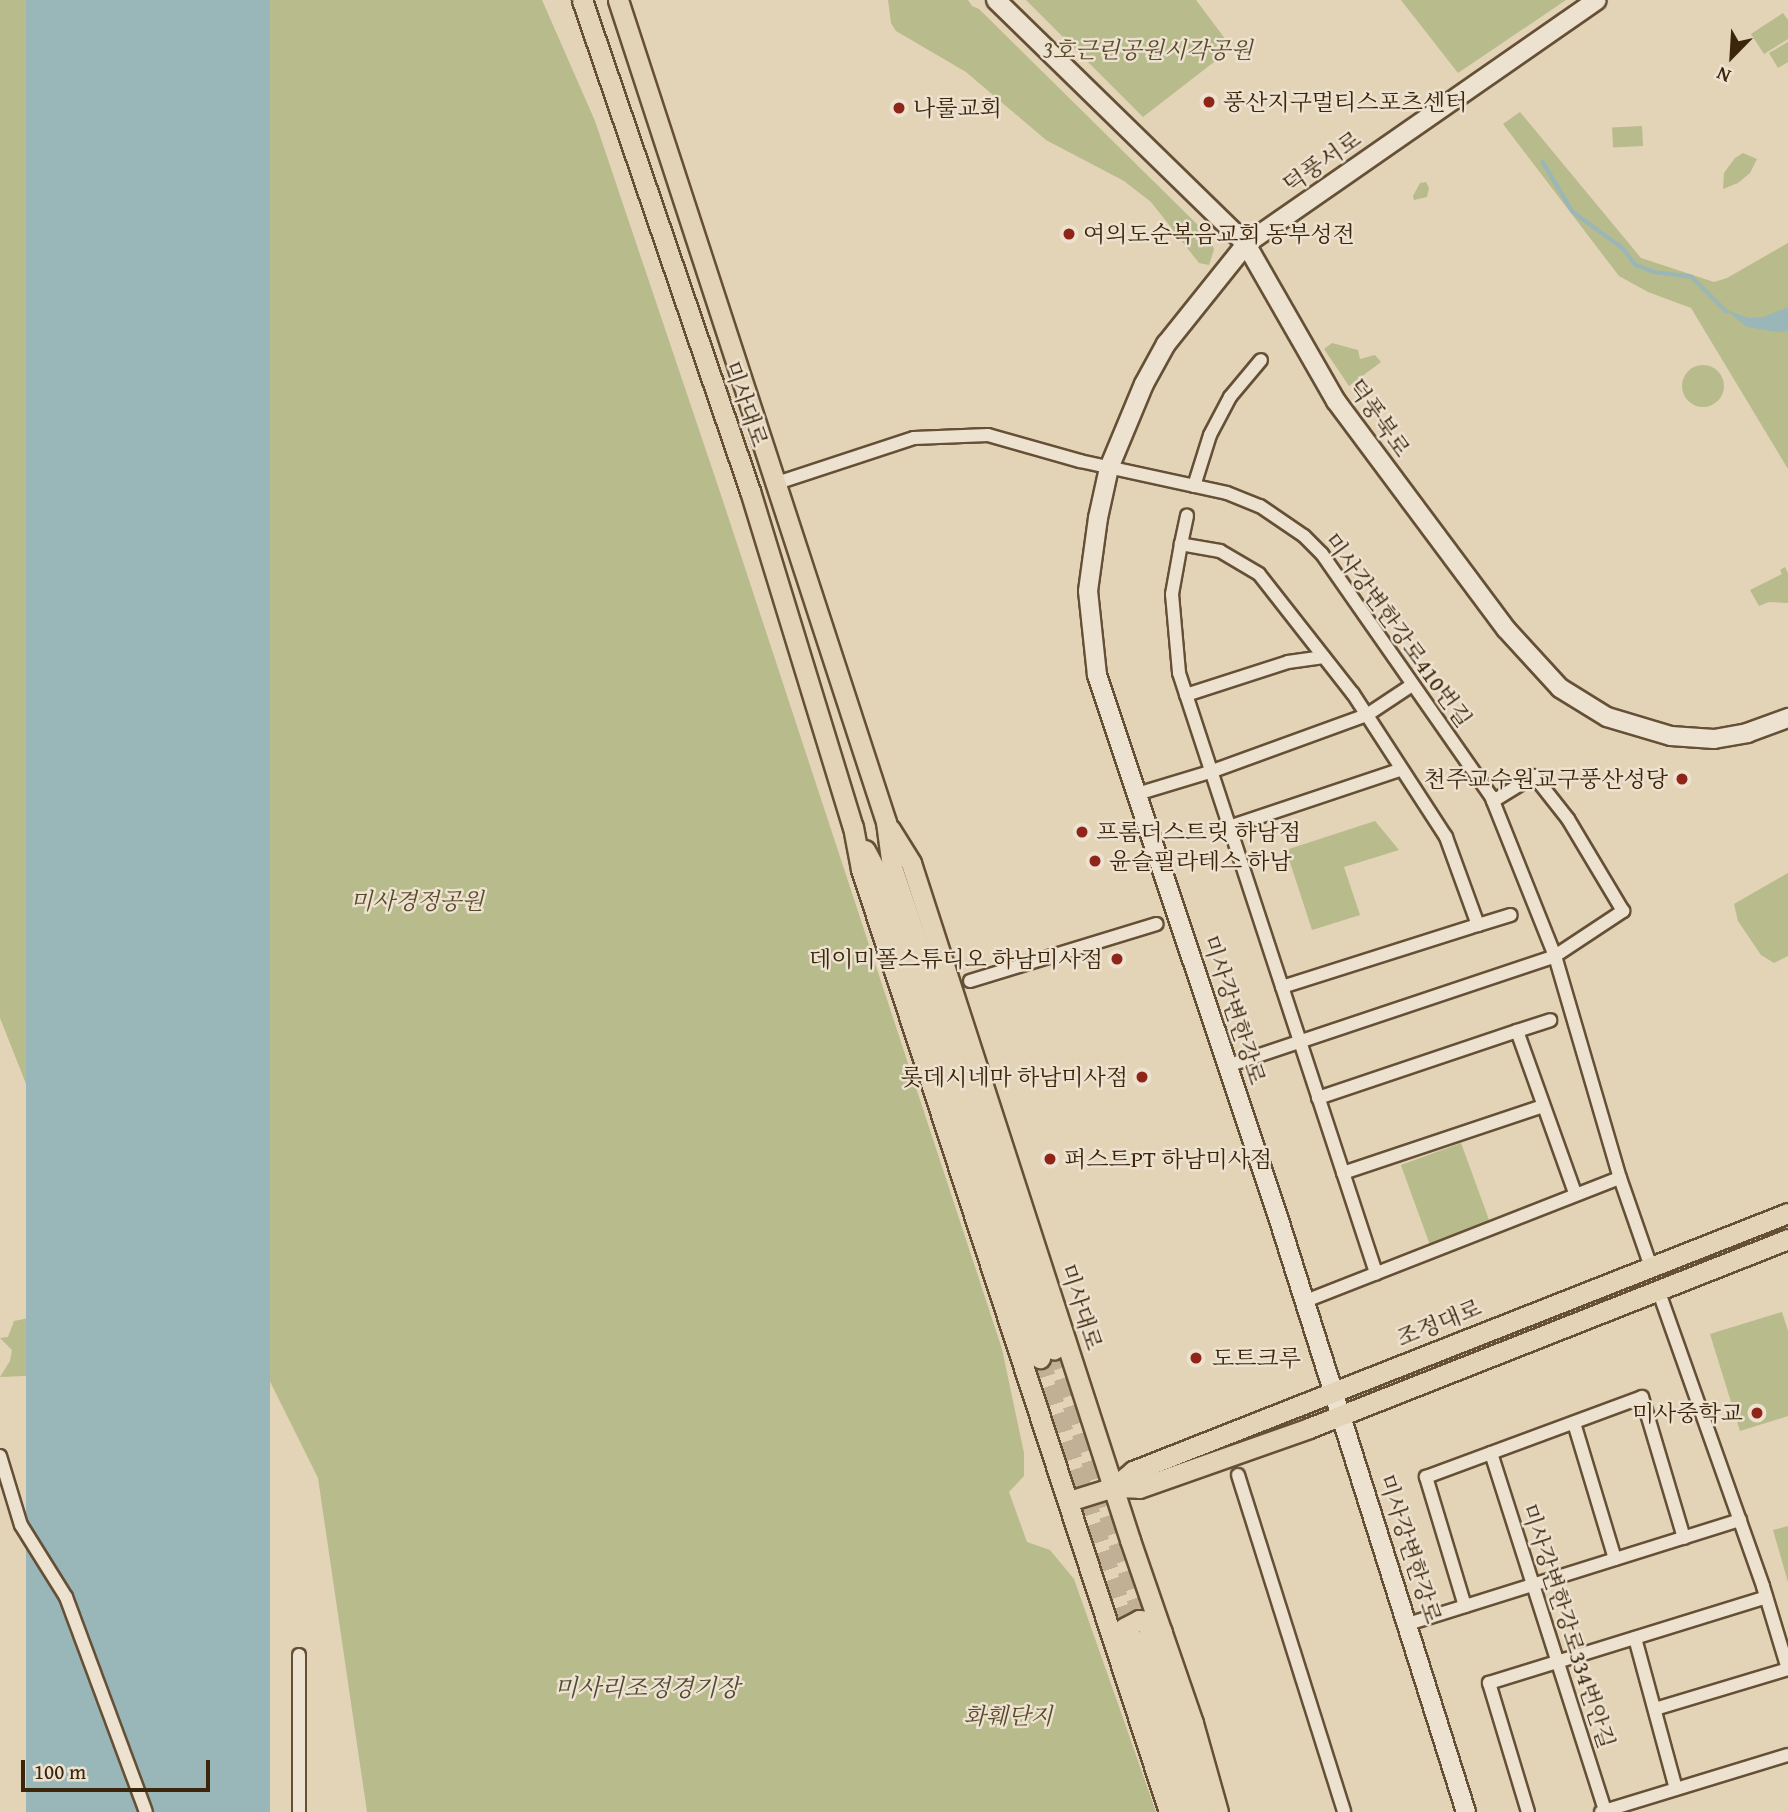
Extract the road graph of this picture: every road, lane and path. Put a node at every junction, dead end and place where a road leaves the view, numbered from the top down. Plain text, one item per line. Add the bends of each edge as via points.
1 (582, 0) edge
2 (618, 0) edge
3 (996, 0) edge
4 (1597, 0) edge
5 (1246, 244) junction
6 (1261, 360) dead end
7 (1109, 468) junction
8 (777, 483) junction
9 (1194, 486) junction
10 (1187, 516) dead end
11 (1181, 544) junction
12 (1324, 657) junction
13 (1412, 685) junction
14 (1186, 695) junction
15 (1367, 715) junction
16 (1788, 718) edge
17 (1402, 769) junction
18 (1210, 772) junction
19 (1137, 794) junction
20 (1493, 801) junction
21 (886, 822) junction
22 (853, 827) junction
23 (1229, 827) junction
24 (1510, 915) dead end
25 (1156, 924) dead end
26 (1478, 925) junction
27 (1555, 956) junction
28 (970, 981) dead end
29 (1282, 987) junction
30 (1550, 1020) dead end
31 (1517, 1031) junction
32 (1300, 1041) junction
33 (1227, 1066) junction
34 (1318, 1098) junction
35 (1543, 1106) junction
36 (1343, 1173) junction
37 (1620, 1178) junction
38 (1575, 1193) junction
39 (1788, 1213) edge
40 (1788, 1239) edge
41 (1650, 1264) junction
42 (1376, 1273) junction
43 (1658, 1290) junction
44 (1303, 1302) junction
45 (1334, 1393) junction
46 (1341, 1416) junction
47 (1574, 1423) junction
48 (1491, 1453) junction
49 (0, 1456) edge
50 (1238, 1475) dead end
51 (1114, 1487) junction
52 (1069, 1501) junction
53 (1740, 1520) junction
54 (1684, 1538) junction
55 (1615, 1559) junction
56 (1534, 1585) junction
57 (1766, 1597) junction
58 (1465, 1606) junction
59 (1408, 1624) junction
60 (1147, 1634) junction
61 (1635, 1638) junction
62 (1117, 1654) junction
63 (299, 1655) dead end
64 (1558, 1662) junction
65 (1788, 1669) edge
66 (1655, 1709) junction
67 (1788, 1755) edge
68 (1676, 1789) junction
69 (1603, 1811) edge
70 (146, 1812) edge
71 (299, 1812) edge
72 (1169, 1812) edge
73 (1182, 1812) edge
74 (1200, 1812) edge
75 (1218, 1812) edge
76 (1344, 1812) edge
77 (1466, 1812) edge
78 (1528, 1812) edge

1 - 22 main road, 미사대로 via 750,491
2 - 8 main road, 미사대로
3 - 5 street, 덕풍북로
4 - 5 street, 덕풍서로
5 - 7 street, 미사강변한강로 via 1166,344
5 - 16 street, 덕풍북로 via 1343,410 1506,629 1560,688 1607,717 1671,736 1714,739
6 - 9 street via 1230,397 1210,435
7 - 8 street, 미사강변한강로410번길 via 976,435 915,438
7 - 9 street, 미사강변한강로410번길
7 - 19 street, 미사강변한강로 via 1098,518 1089,611 1097,676
8 - 21 main road, 미사대로
9 - 13 street, 미사강변한강로410번길 via 1260,506 1304,537 1322,554
10 - 11 street
11 - 12 street via 1220,551 1259,574
11 - 14 street via 1172,594 1174,647
12 - 14 street via 1288,662
12 - 15 street
13 - 15 street
13 - 20 street, 미사강변한강로410번길
14 - 18 street
15 - 17 street
15 - 18 street
17 - 23 street
17 - 26 street via 1446,837
18 - 19 street
18 - 23 street
19 - 33 street, 미사강변한강로
20 - 27 street, 미사강변한강로410번길
20 - 27 street via 1534,776 1568,819 1623,911
21 - 22 main road, 미사대로 via 892,867 1047,1354 876,871
21 - 51 main road, 미사대로 via 911,863
22 - 52 main road, 미사대로 via 865,882
23 - 29 street
24 - 26 street
25 - 28 street
26 - 29 street
27 - 32 street
27 - 37 street, 미사강변한강로410번길
29 - 32 street
30 - 31 street
31 - 34 street
31 - 35 street
32 - 33 street
32 - 34 street
33 - 44 street, 미사강변한강로
34 - 36 street
35 - 36 street
35 - 38 street
36 - 42 street
37 - 38 street
37 - 41 street, 미사강변한강로410번길
38 - 42 street
39 - 41 main road, 조정대로
40 - 43 main road, 조정대로
41 - 45 main road, 조정대로
42 - 44 street
43 - 46 main road, 조정대로
43 - 53 street
44 - 45 street, 미사강변한강로
45 - 46 street, 미사강변한강로
45 - 51 main road, 조정대로 via 1133,1471
46 - 51 main road, 조정대로 via 1139,1488
46 - 59 street, 미사강변한강로
47 - 48 street
47 - 54 street via 1642,1397
47 - 55 street
48 - 56 street, 미사강변한강로334번안길
48 - 58 street via 1426,1477
49 - 70 street via 21,1525 66,1597
50 - 76 street
51 - 52 main road, 조정대로
51 - 60 main road, 미사대로
52 - 62 main road, 미사대로
53 - 54 street
53 - 57 street
54 - 55 street
55 - 56 street
56 - 58 street
56 - 64 street, 미사강변한강로334번안길
57 - 61 street
57 - 65 street
58 - 59 street
59 - 77 street, 미사강변한강로
60 - 62 main road via 1149,1621 1139,1620 1124,1628
60 - 73 main road, 미사대로
60 - 74 main road, 미사대로
60 - 75 main road, 미사대로 via 1194,1723
61 - 64 street
61 - 66 street
62 - 72 main road, 미사대로
63 - 71 street
64 - 69 street, 미사강변한강로334번안길
64 - 78 street via 1489,1684
65 - 66 street
66 - 68 street
67 - 68 street
68 - 69 street

